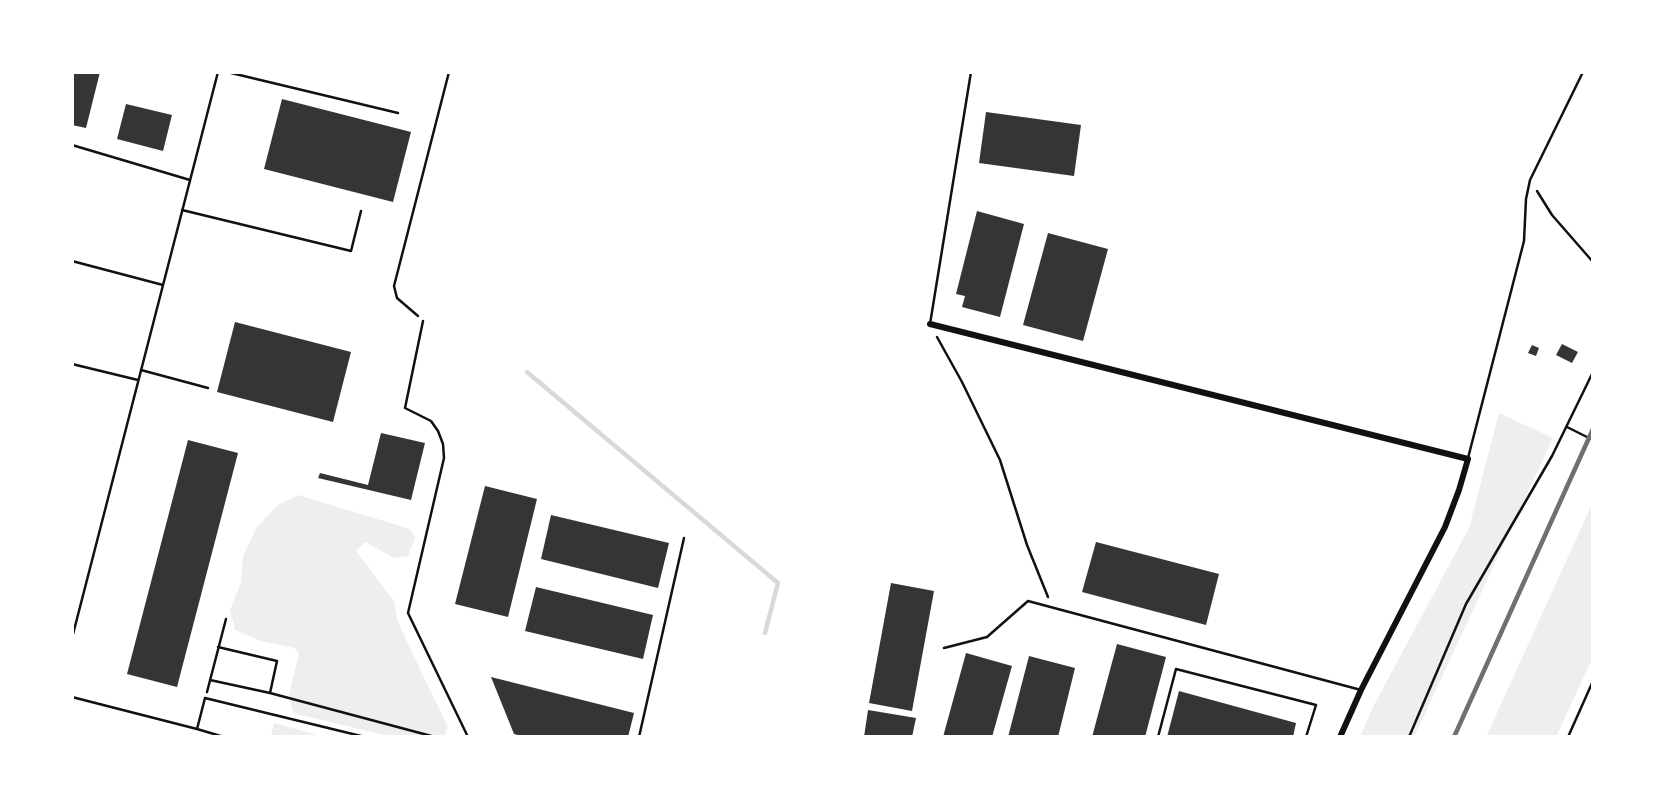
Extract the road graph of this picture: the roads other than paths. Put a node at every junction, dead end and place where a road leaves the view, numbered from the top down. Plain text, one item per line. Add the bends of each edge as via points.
1 (218, 72) edge
2 (227, 72) edge
3 (971, 72) edge
4 (1583, 72) edge
5 (398, 113) dead end
6 (72, 145) edge
7 (190, 180) junction
8 (182, 210) junction
9 (361, 211) dead end
10 (72, 261) edge
11 (163, 285) junction
12 (423, 321) road end
13 (930, 324) joint
14 (72, 364) edge
15 (141, 370) junction
16 (138, 380) junction
17 (208, 388) dead end
18 (1468, 459) junction
19 (684, 538) dead end
20 (72, 638) edge
21 (944, 648) dead end
22 (1593, 681) edge
23 (1361, 690) junction
24 (72, 697) edge
25 (197, 729) junction
26 (224, 737) edge
27 (365, 737) edge
28 (468, 737) edge
29 (639, 737) edge
30 (1158, 737) edge
31 (1306, 737) edge
32 (1340, 737) edge
33 (1568, 737) edge

1 - 7 lane
2 - 5 lane
3 - 13 lane
4 - 18 lane via 1530,180 1524,241
6 - 7 lane
7 - 8 lane
8 - 9 lane via 351,251
8 - 11 lane
10 - 11 lane
11 - 15 lane
12 - 28 lane via 405,408 431,421 443,444 444,458 408,613
13 - 18 street
14 - 16 lane
15 - 16 lane
15 - 17 lane
16 - 20 lane
18 - 23 street via 1445,527
19 - 29 lane
21 - 23 lane via 987,637 1028,601
22 - 33 lane
23 - 32 street
24 - 25 lane
25 - 26 lane
25 - 27 lane via 205,698
30 - 31 lane via 1176,669 1316,705

